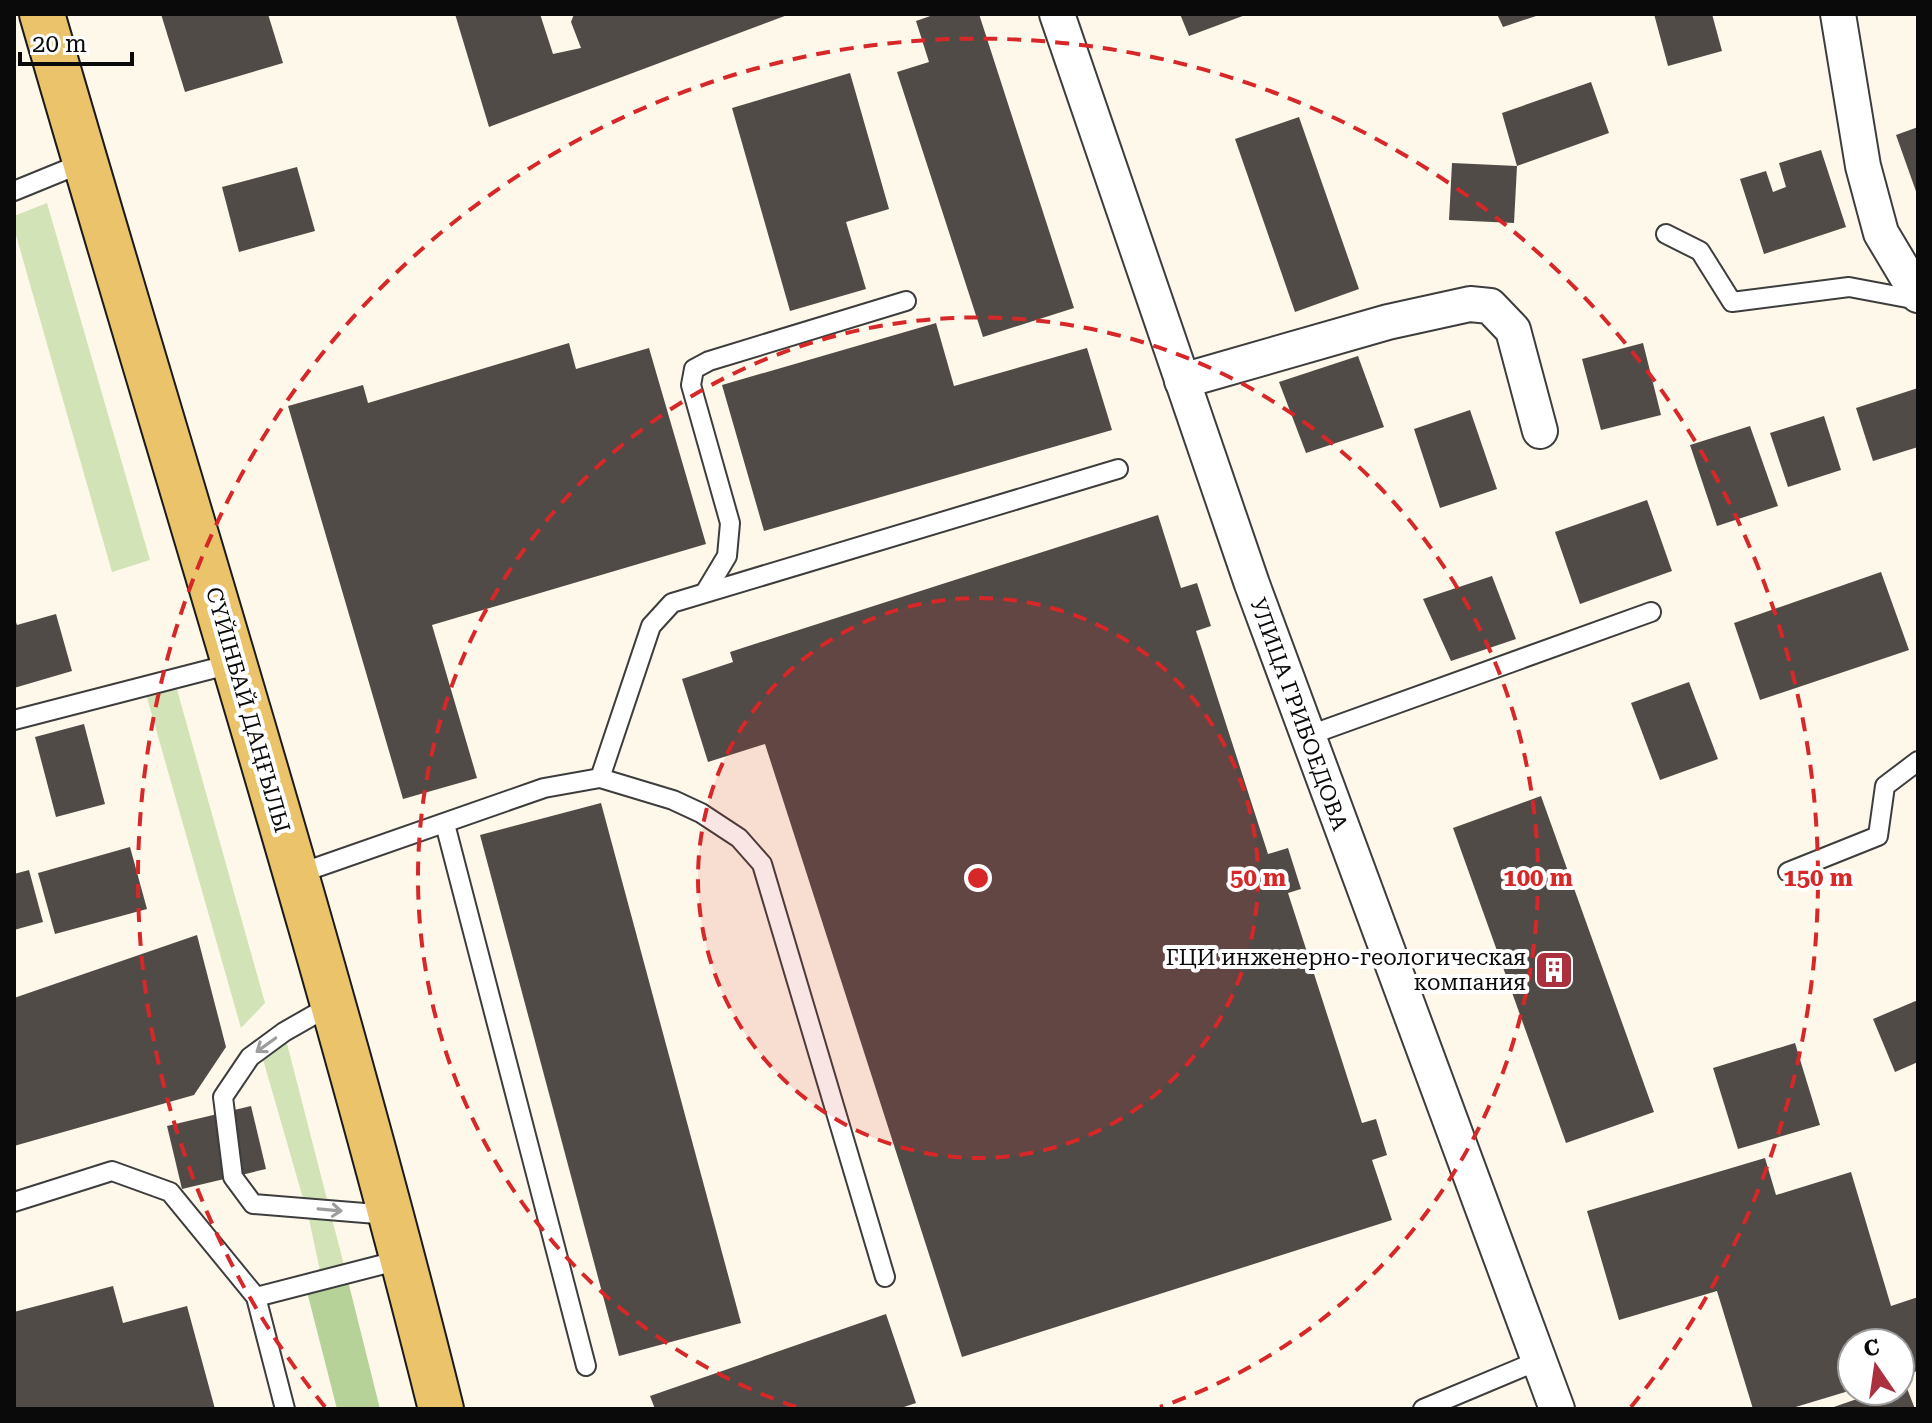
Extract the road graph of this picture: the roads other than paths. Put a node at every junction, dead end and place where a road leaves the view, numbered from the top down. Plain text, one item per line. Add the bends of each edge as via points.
1 (42, 14) edge
2 (1057, 14) edge
3 (1838, 14) edge
4 (85, 162) junction
5 (14, 191) edge
6 (1666, 234) dead end
7 (1918, 298) edge
8 (906, 301) dead end
9 (1182, 381) junction
10 (1540, 431) dead end
11 (1118, 469) dead end
12 (706, 591) junction
13 (1651, 612) dead end
14 (235, 663) junction
15 (14, 720) edge
16 (1307, 736) junction
17 (1918, 761) edge
18 (600, 778) junction
19 (445, 824) junction
20 (1788, 872) dead end
21 (295, 875) junction
22 (333, 1004) junction
23 (14, 1202) edge
24 (391, 1215) junction
25 (404, 1259) junction
26 (885, 1277) dead end
27 (256, 1297) junction
28 (1540, 1360) junction
29 (586, 1366) dead end
30 (285, 1409) edge
31 (441, 1409) edge
32 (1423, 1409) edge
33 (1557, 1409) edge

1 - 4 main road, СҮЙІНБАЙ ДАҢҒЫЛЫ
2 - 9 street, УЛИЦА ГРИБОЕДОВА
3 - 7 street via 1863,166 1881,233
4 - 5 lane
4 - 14 main road, СҮЙІНБАЙ ДАҢҒЫЛЫ
6 - 7 lane via 1700,251 1732,302 1849,287
8 - 12 lane via 694,369 691,385 730,523 727,556
9 - 10 street via 1388,322 1470,304 1490,306 1513,330
9 - 16 street, УЛИЦА ГРИБОЕДОВА
11 - 12 lane
12 - 18 lane via 672,603 651,626
13 - 16 lane
14 - 15 lane
14 - 21 main road, СҮЙІНБАЙ ДАҢҒЫЛЫ
16 - 28 street, УЛИЦА ГРИБОЕДОВА
17 - 20 lane via 1885,786 1878,836
18 - 19 lane via 544,788
18 - 26 lane via 701,813 739,838 762,864
19 - 21 lane
19 - 29 lane
21 - 22 main road, СҮЙІНБАЙ ДАҢҒЫЛЫ
22 - 24 main road, СҮЙІНБАЙ ДАҢҒЫЛЫ
22 -> 24 lane via 250,1057 223,1097 233,1177 253,1204
23 - 27 lane via 112,1171 170,1192
24 - 25 main road, СҮЙІНБАЙ ДАҢҒЫЛЫ
25 - 27 lane
25 - 31 main road, СҮЙІНБАЙ ДАҢҒЫЛЫ
27 - 30 lane
28 - 32 lane
28 - 33 street, УЛИЦА ГРИБОЕДОВА

